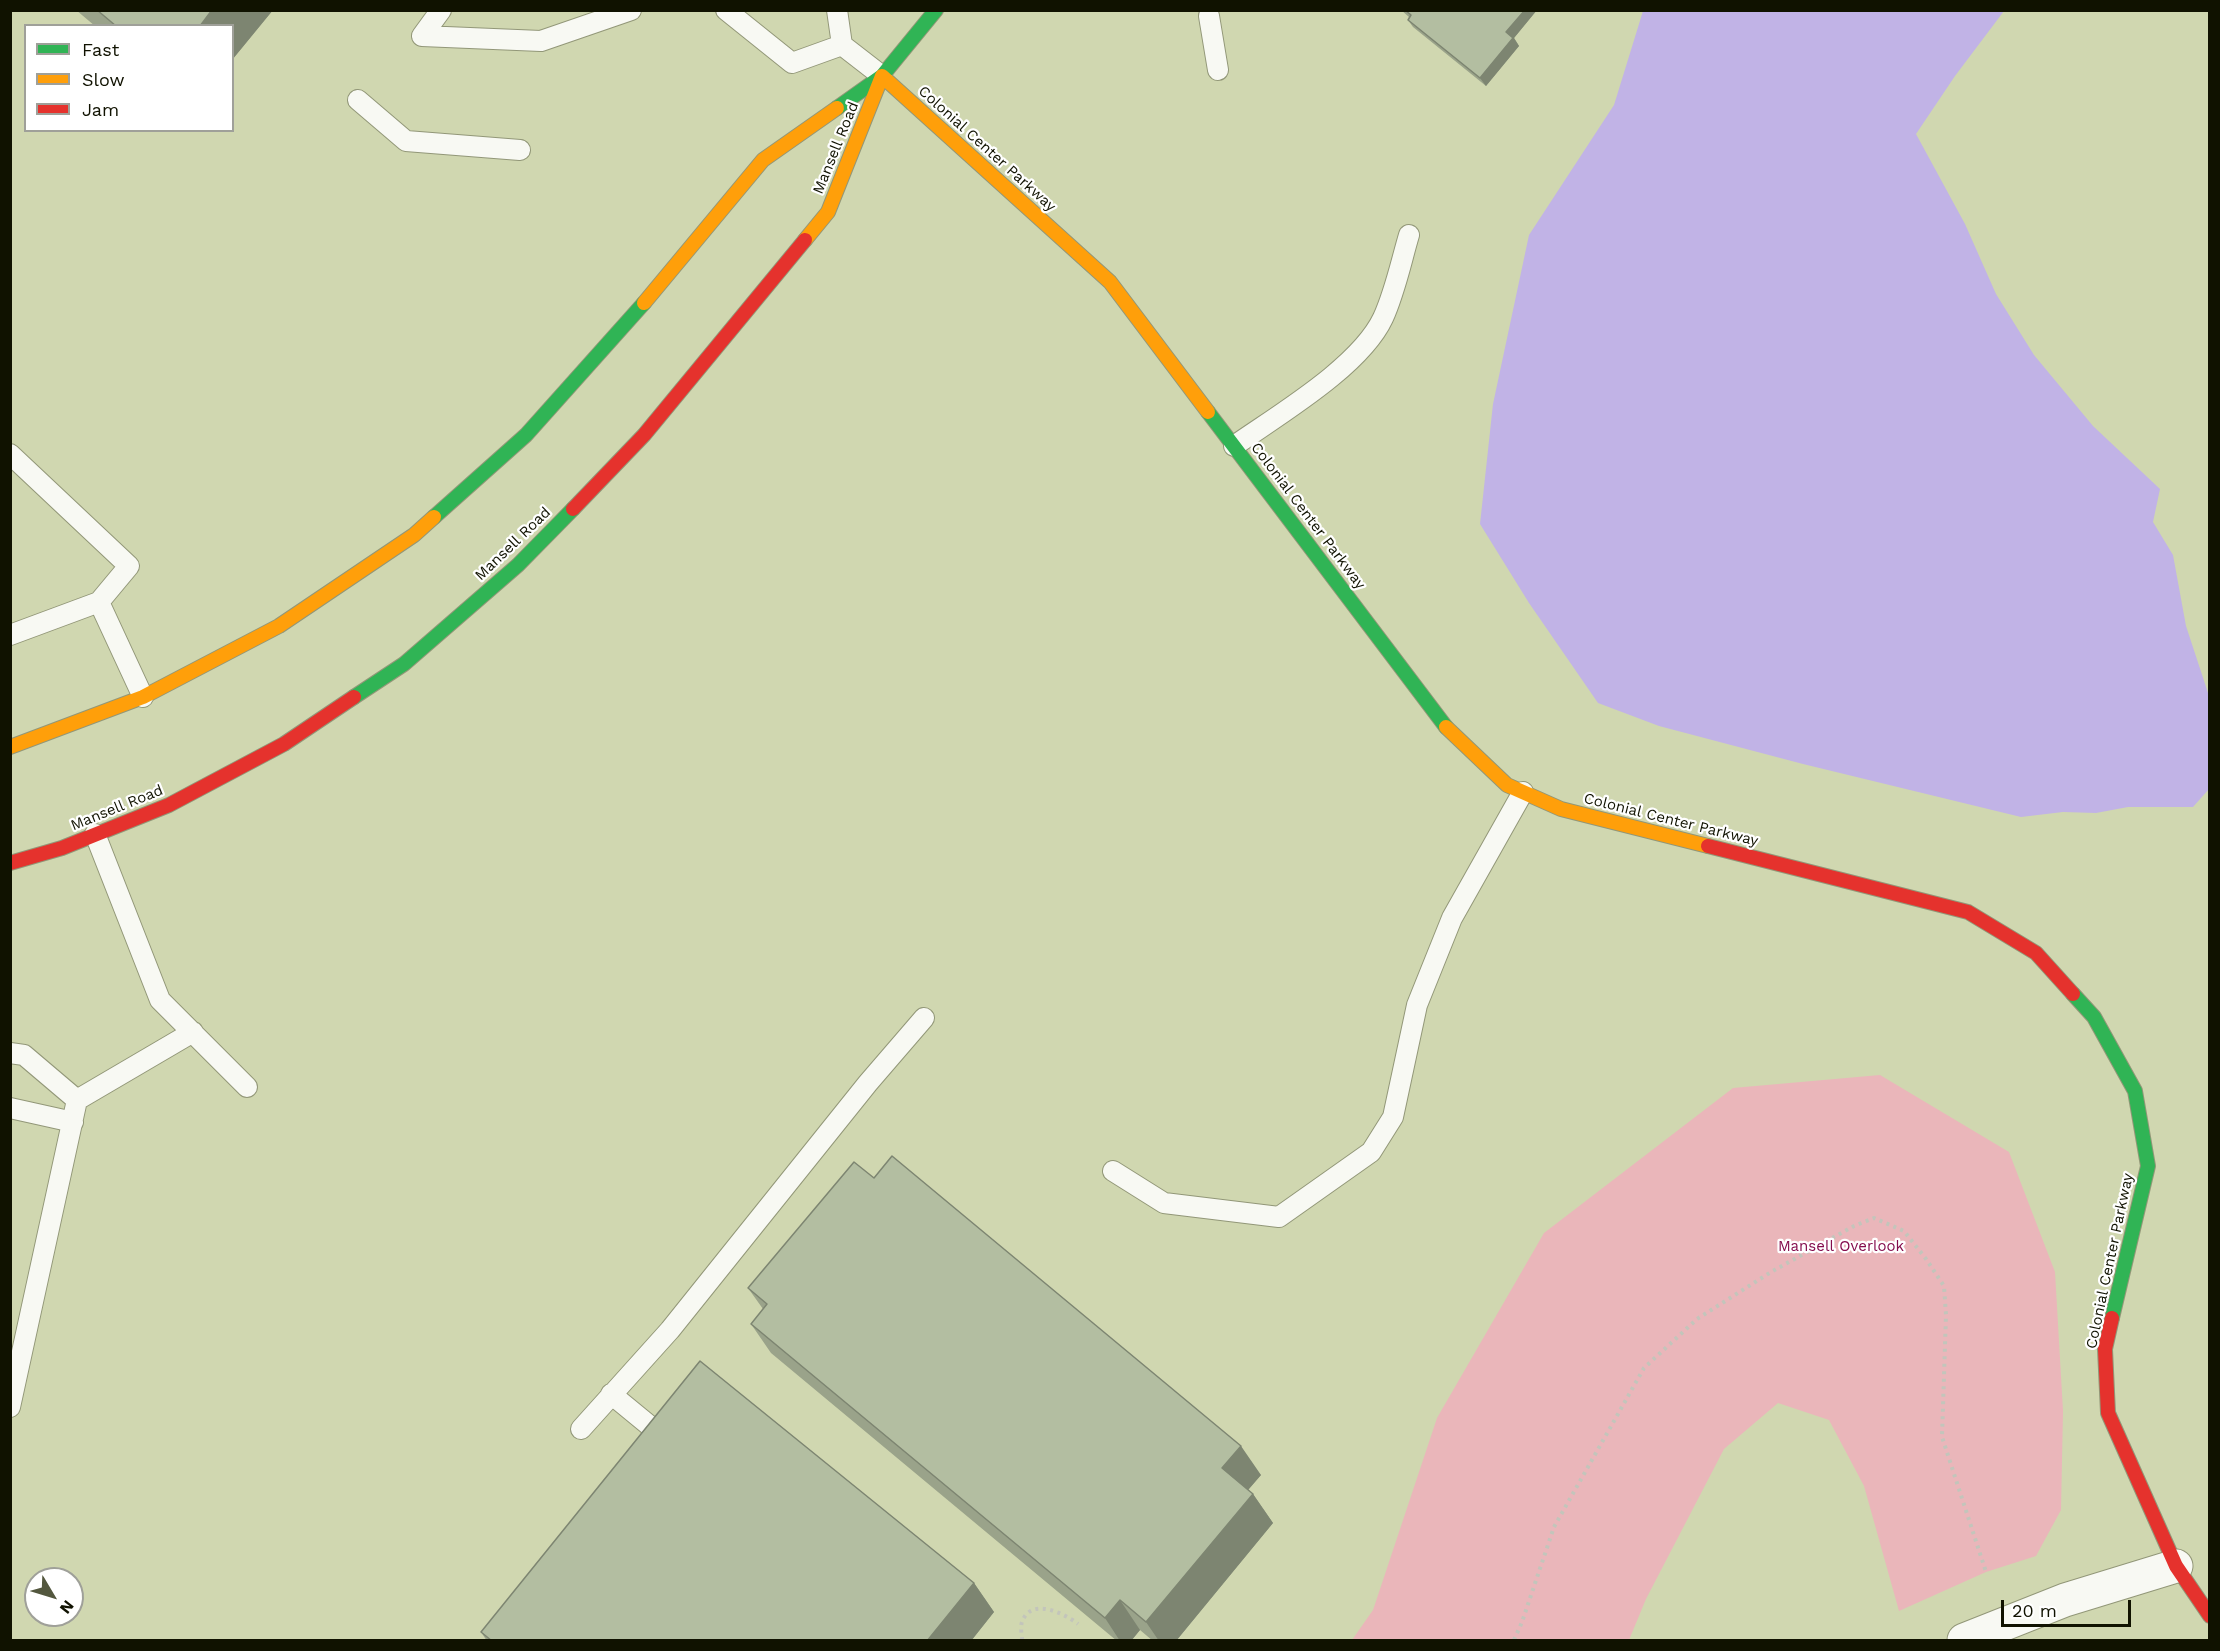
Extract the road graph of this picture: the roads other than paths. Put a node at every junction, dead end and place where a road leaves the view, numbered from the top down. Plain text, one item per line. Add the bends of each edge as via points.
1 (441, 10) edge
2 (631, 10) edge
3 (726, 10) edge
4 (837, 10) edge
5 (936, 10) edge
6 (1209, 16) dead end
7 (842, 45) junction
8 (1218, 70) dead end
9 (882, 76) junction
10 (358, 100) dead end
11 (520, 150) dead end
12 (1409, 235) dead end
13 (1234, 446) junction
14 (10, 454) edge
15 (99, 602) junction
16 (10, 635) edge
17 (143, 697) junction
18 (10, 747) edge
19 (1523, 792) junction
20 (95, 834) junction
21 (10, 863) edge
22 (924, 1018) dead end
23 (193, 1032) junction
24 (10, 1053) edge
25 (247, 1087) dead end
26 (77, 1100) junction
27 (10, 1108) edge
28 (73, 1122) junction
29 (1113, 1171) dead end
30 (611, 1394) junction
31 (10, 1407) edge
32 (580, 1429) dead end
33 (684, 1454) edge
34 (2176, 1566) junction
35 (2210, 1616) edge
36 (1964, 1641) edge

1 - 2 lane via 422,36 541,42
3 - 7 lane via 792,63
4 - 7 lane
5 - 9 main road, Mansell Road
6 - 8 lane
7 - 9 lane
9 - 13 main road, Colonial Center Parkway via 1110,282
9 - 17 main road, Mansell Road via 763,160 630,320 526,435 414,535 279,626
9 - 20 main road, Mansell Road via 828,212 644,435 518,565 404,664 284,744 169,805
10 - 11 lane via 406,141
12 - 13 lane via 1383,318 1369,340 1330,378
13 - 19 main road, Colonial Center Parkway via 1447,728 1507,785
14 - 15 lane via 129,566
15 - 16 lane
15 - 17 lane
17 - 18 main road, Mansell Road
19 - 29 lane via 1452,918 1417,1005 1392,1117 1371,1152 1279,1217 1164,1203
19 - 34 main road, Colonial Center Parkway via 1561,809 1968,912 2036,953 2094,1017 2135,1091 2148,1166 2105,1349 2108,1413
20 - 21 main road, Mansell Road
20 - 23 lane via 160,1000
22 - 30 lane via 670,1330
23 - 25 lane
23 - 26 lane
24 - 26 lane via 24,1055
26 - 28 lane
27 - 28 lane
28 - 31 lane
30 - 32 lane
30 - 33 lane
34 - 35 main road, Colonial Center Parkway
34 - 36 street via 2065,1600

